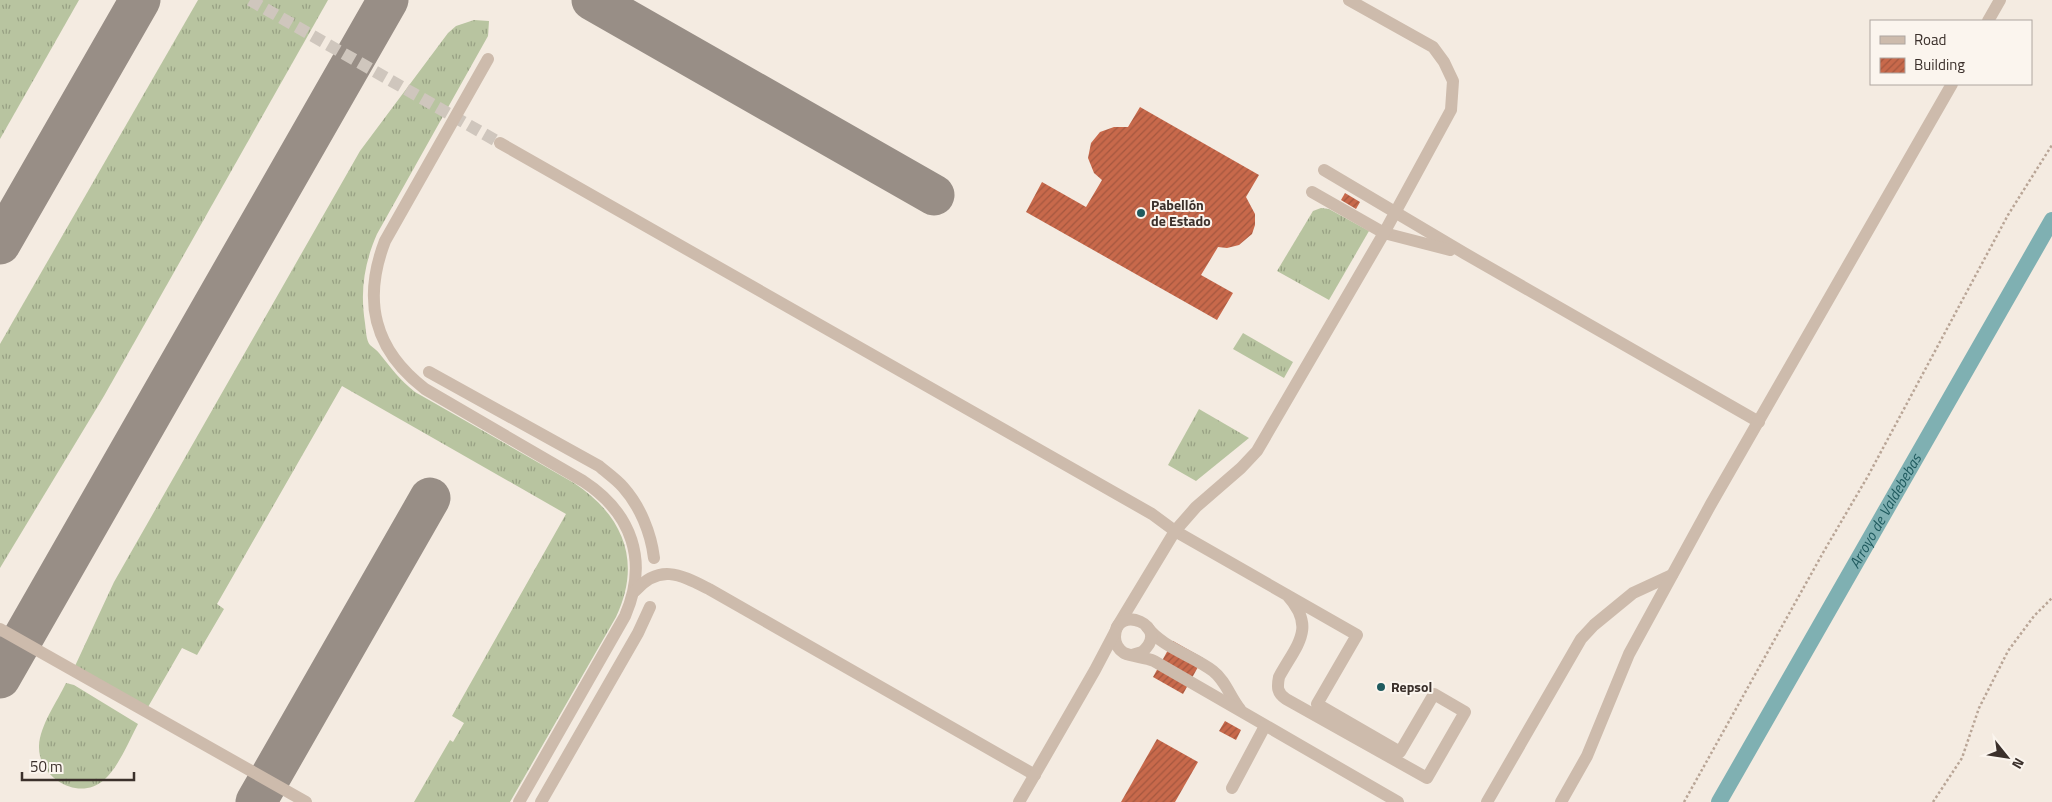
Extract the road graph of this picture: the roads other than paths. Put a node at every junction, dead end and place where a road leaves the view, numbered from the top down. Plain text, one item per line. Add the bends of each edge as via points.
1 (1349, 0) edge
2 (2000, 0) edge
3 (1989, 20) edge
4 (488, 59) dead end
5 (1951, 85) edge
6 (500, 143) tunnel mouth
7 (1324, 170) dead end
8 (1312, 192) dead end
9 (1395, 212) junction
10 (1384, 233) junction
11 (1464, 253) junction
12 (429, 372) dead end
13 (452, 384) junction
14 (443, 401) junction
15 (1759, 422) junction
16 (1175, 531) junction
17 (654, 558) dead end
18 (1672, 575) junction
19 (1147, 580) junction
20 (634, 591) junction
21 (1287, 595) junction
22 (650, 607) dead end
23 (1146, 625) junction
24 (0, 629) edge
25 (1117, 629) junction
26 (1128, 654) junction
27 (1095, 670) junction
28 (1245, 715) junction
29 (1265, 726) junction
30 (1035, 775) junction
31 (1232, 788) dead end
32 (306, 802) edge
33 (519, 802) edge
34 (541, 802) edge
35 (1020, 802) edge
36 (1398, 802) edge
37 (1487, 802) edge
38 (1561, 802) edge

1 - 9 lane via 1433,47 1453,82 1451,110
2 - 3 lane
4 - 14 lane via 385,241 373,284 374,311 388,349 403,371
5 - 15 lane
6 - 16 lane via 1143,509
7 - 9 lane
8 - 10 lane
9 - 10 lane
9 - 11 lane
10 - 11 lane
10 - 16 lane via 1257,451 1196,507
11 - 15 lane
12 - 13 lane
13 - 14 lane
13 - 17 lane via 599,466 623,487 639,509
14 - 20 lane via 583,481 607,500 624,522 632,543
15 - 18 lane
16 - 19 lane
16 - 21 lane
18 - 37 lane via 1633,593 1581,639
18 - 38 lane via 1630,654 1587,756
19 - 23 lane via 1139,607
19 - 25 lane
20 - 30 lane via 655,575 678,574
20 - 33 lane via 621,624
21 - 21 lane via 1298,607 1303,628 1302,636 1279,677 1280,694 1427,778 1465,712 1434,694 1400,752 1317,704 1357,635
22 - 34 lane
23 - 25 lane via 1131,619
23 - 26 lane via 1150,633 1149,644 1142,652
23 - 28 lane via 1162,640 1213,671
24 - 32 lane
25 - 26 lane via 1116,643
25 - 27 lane
26 - 27 lane via 1109,657
26 - 28 lane via 1154,661
27 - 30 lane
28 - 29 lane
29 - 31 lane
29 - 36 lane
30 - 35 lane

